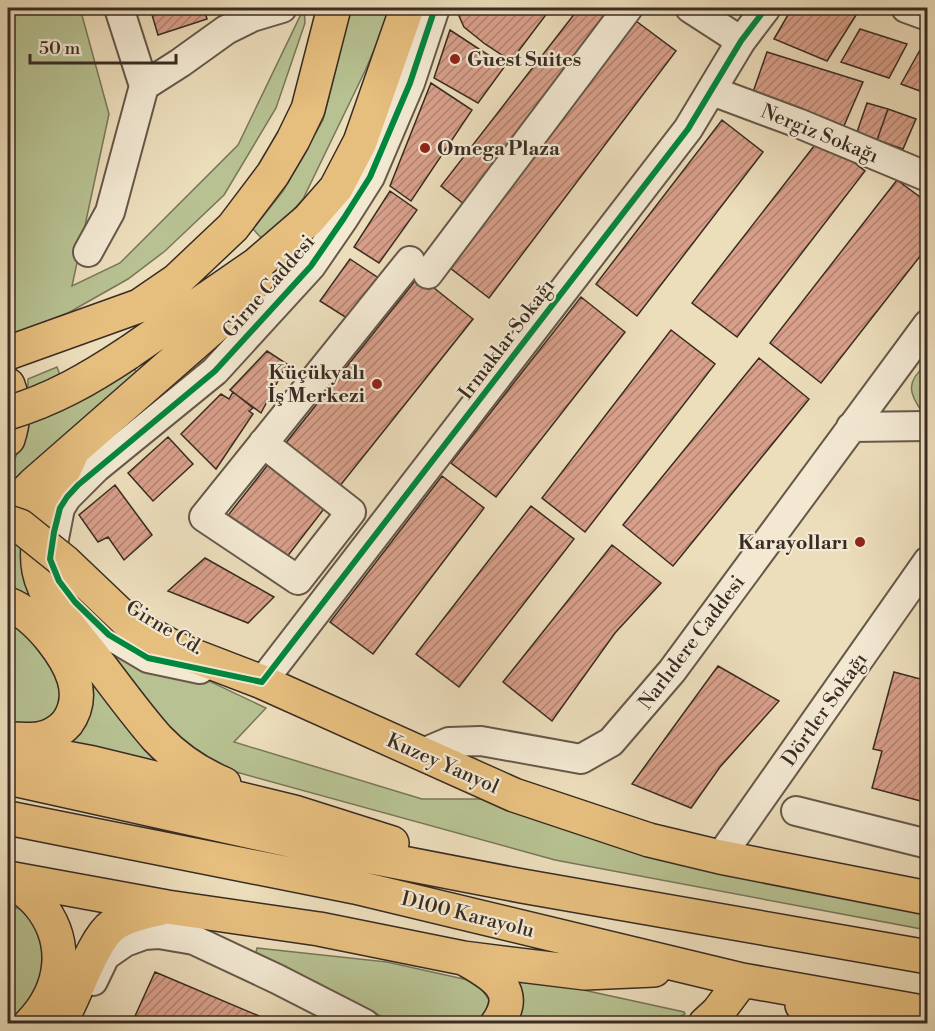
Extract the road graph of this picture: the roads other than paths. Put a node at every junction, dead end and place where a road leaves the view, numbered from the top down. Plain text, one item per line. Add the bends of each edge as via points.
1 (119, 8) edge
2 (282, 8) edge
3 (334, 8) edge
4 (407, 8) edge
5 (435, 8) edge
6 (628, 8) edge
7 (690, 8) edge
8 (765, 8) edge
9 (906, 8) edge
10 (250, 12) edge
11 (927, 16) edge
12 (741, 41) junction
13 (144, 86) junction
14 (712, 91) junction
15 (927, 177) edge
16 (308, 220) junction
17 (88, 252) dead end
18 (139, 306) junction
19 (927, 324) edge
20 (8, 353) edge
21 (8, 391) edge
22 (927, 426) edge
23 (851, 427) junction
24 (8, 439) edge
25 (263, 443) junction
26 (74, 450) junction
27 (8, 510) edge
28 (8, 522) edge
29 (927, 561) edge
30 (8, 604) edge
31 (262, 682) junction
32 (8, 739) edge
33 (8, 747) edge
34 (423, 753) junction
35 (8, 778) edge
36 (796, 811) dead end
37 (294, 812) junction
38 (8, 818) edge
39 (927, 844) edge
40 (720, 857) junction
41 (9, 878) edge
42 (522, 886) junction
43 (927, 898) edge
44 (167, 907) junction
45 (927, 957) edge
46 (463, 958) junction
47 (692, 968) junction
48 (742, 980) junction
49 (927, 1013) edge
50 (30, 1023) edge
51 (59, 1023) edge
52 (72, 1023) edge
53 (364, 1023) edge
54 (497, 1023) edge
55 (705, 1023) edge
56 (848, 1023) edge

1 - 13 street
2 - 10 street
3 - 18 main road via 308,109 273,174 233,227 205,255
4 - 16 main road via 360,142 336,188
5 - 31 street, Girne Caddesi via 410,83 370,177 311,266 215,371 78,484 60,508 50,558 75,602 109,635 148,658
6 - 25 street via 419,268
7 - 12 street
8 - 12 street, Irmaklar Sokağı
9 - 11 street
10 - 13 street
12 - 14 street, Irmaklar Sokağı
13 - 17 street via 110,212
14 - 15 street, Nergiz Sokağı
14 - 31 street, Irmaklar Sokağı via 688,129
16 - 21 main road, bridge via 257,264 69,389 47,400
16 - 26 main road via 227,315
18 - 20 main road
18 - 21 main road
19 - 23 street, Narlıdere Caddesi
21 - 24 main road via 13,423
22 - 23 street
23 - 34 street, Narlıdere Caddesi via 672,670 611,742 581,759 481,741 449,742
25 - 25 street via 204,517 298,580 351,512
26 - 27 main road
26 - 37 main road via 41,526 39,572 46,590 158,738 182,760 216,781
28 - 31 main road, Kuzey Yanyol, bridge via 20,526 65,562 128,622 176,649
29 - 40 street, Dörtler Sokağı
30 - 32 main road via 28,615 48,634 69,665 77,691 72,716 52,735
31 - 34 main road, Kuzey Yanyol
33 - 37 main road via 93,763
34 - 40 main road, Kuzey Yanyol via 514,795 649,840
35 - 42 main road, D100 Karayolu via 325,848
36 - 39 street
37 - 42 main road
38 - 47 main road, D100 Karayolu via 355,887
40 - 43 main road, Kuzey Yanyol
41 - 44 main road
41 - 50 main road via 38,903 54,928 60,950 59,972 52,991 42,1011
42 - 45 main road, D100 Karayolu
44 - 46 main road via 319,929
44 - 51 main road via 132,915 112,926 92,954
46 - 47 main road via 585,973
46 - 54 main road via 493,975 504,991 505,1007
47 - 48 main road, D100 Karayolu
48 - 49 main road, D100 Karayolu
48 - 55 main road
48 - 56 main road
52 - 53 street via 105,956 125,942 159,933 194,940

